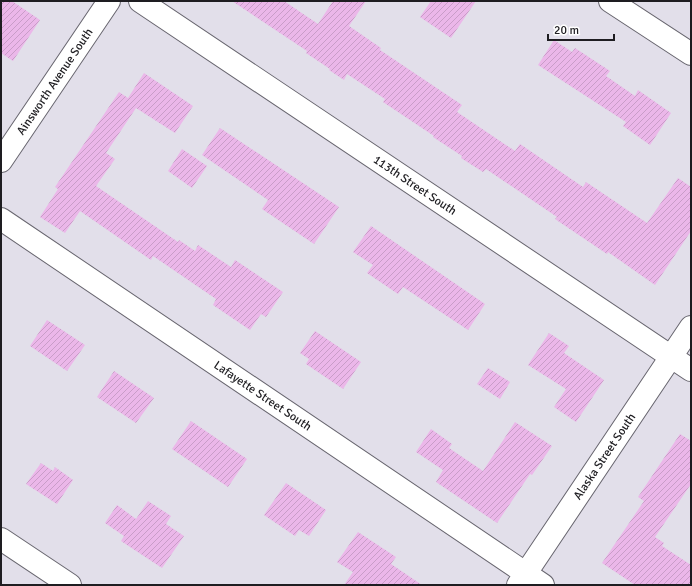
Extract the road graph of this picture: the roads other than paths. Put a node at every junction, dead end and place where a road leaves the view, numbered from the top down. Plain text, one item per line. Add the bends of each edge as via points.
1 (109, 1) edge
2 (140, 1) edge
3 (610, 1) edge
4 (691, 54) edge
5 (1, 161) edge
6 (1, 219) edge
7 (691, 327) edge
8 (671, 356) junction
9 (691, 370) edge
10 (1, 539) edge
11 (529, 581) edge
12 (70, 585) edge

1 - 5 street, Ainsworth Avenue South
2 - 8 street, 113th Street South
3 - 4 street
6 - 11 street, Lafayette Street South
7 - 8 street, Alaska Street South
8 - 9 street, 113th Street South
8 - 11 street, Alaska Street South
10 - 12 street

